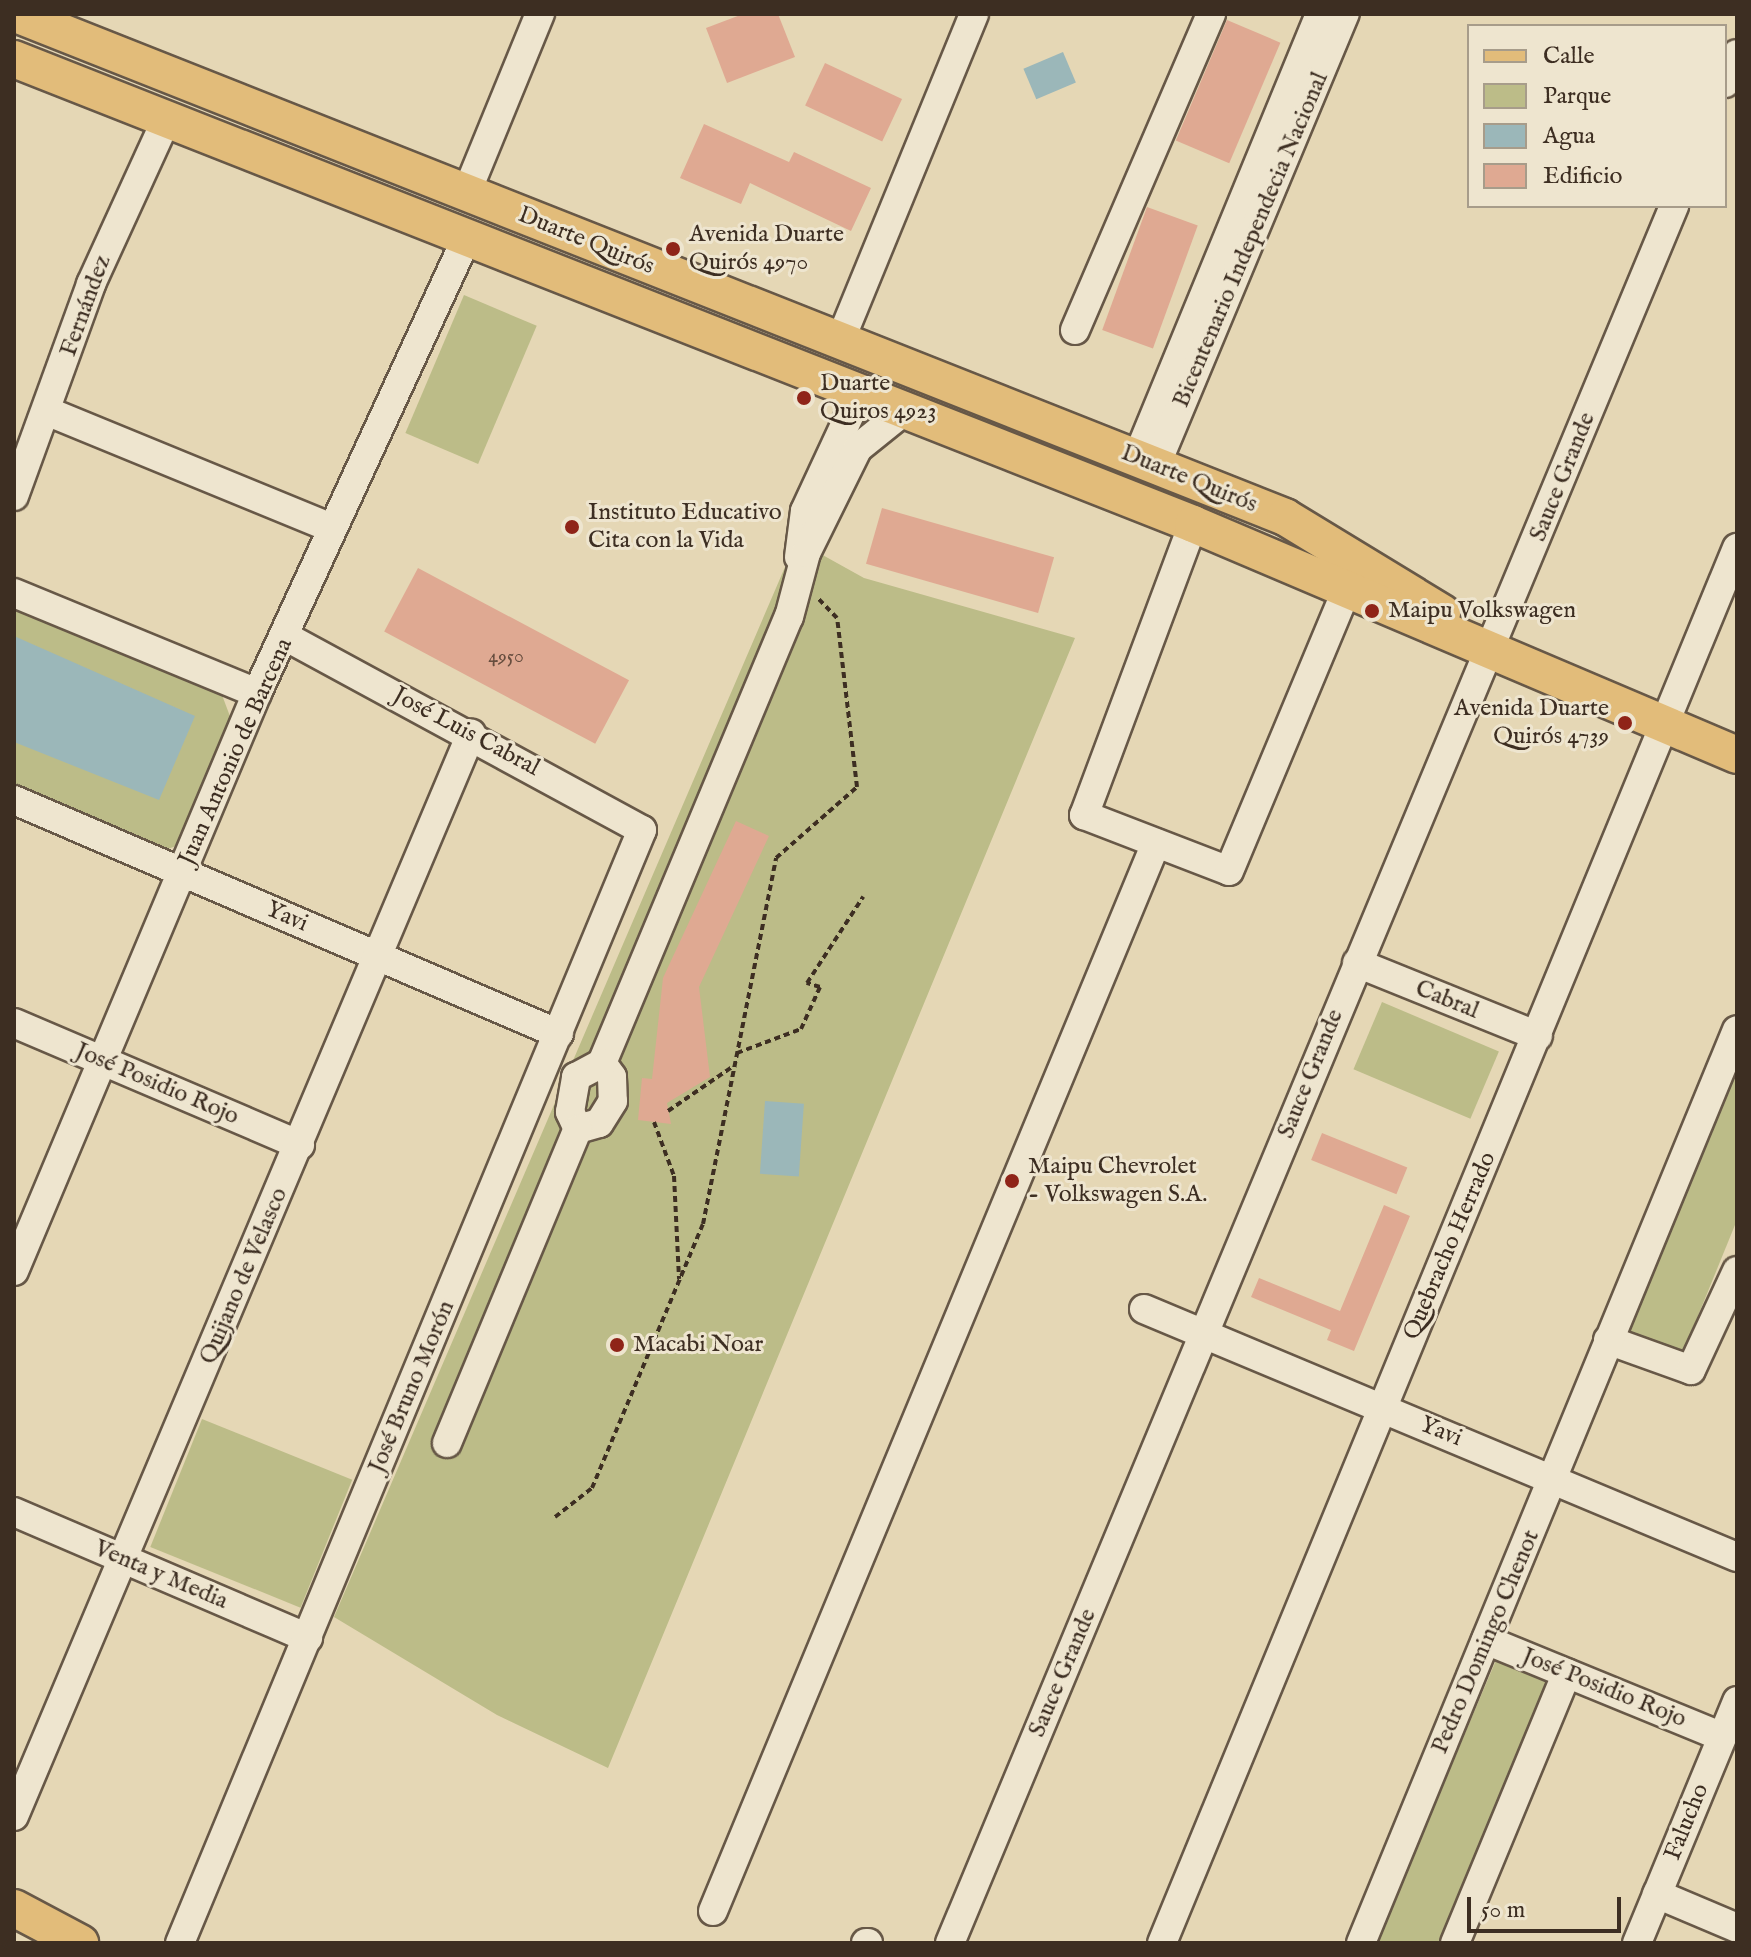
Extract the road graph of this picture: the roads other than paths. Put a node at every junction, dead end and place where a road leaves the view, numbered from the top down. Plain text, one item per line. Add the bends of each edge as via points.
1 (16, 14) edge
2 (540, 14) edge
3 (974, 14) edge
4 (1211, 14) edge
5 (1320, 14) edge
6 (1345, 14) edge
7 (1737, 54) edge
8 (14, 59) edge
9 (1727, 78) edge
10 (167, 118) junction
11 (466, 194) junction
12 (1673, 208) edge
13 (467, 237) junction
14 (1075, 330) dead end
15 (840, 341) junction
16 (849, 389) junction
17 (904, 411) junction
18 (49, 412) junction
19 (1147, 462) junction
20 (14, 496) edge
21 (1193, 524) junction
22 (332, 528) junction
23 (1737, 548) edge
24 (799, 576) junction
25 (1346, 591) junction
26 (14, 593) edge
27 (287, 637) junction
28 (1492, 648) junction
29 (257, 693) junction
30 (1666, 722) junction
31 (471, 734) junction
32 (1737, 755) edge
33 (14, 800) edge
34 (642, 830) joint
35 (1156, 843) junction
36 (183, 872) junction
37 (377, 956) junction
38 (1357, 963) junction
39 (14, 1023) edge
40 (1737, 1030) edge
41 (559, 1034) junction
42 (1538, 1036) junction
43 (105, 1061) junction
44 (602, 1063) junction
45 (578, 1129) junction
46 (300, 1145) junction
47 (14, 1269) edge
48 (1737, 1271) edge
49 (1144, 1309) dead end
50 (1204, 1333) junction
51 (1608, 1340) junction
52 (1383, 1408) junction
53 (447, 1443) dead end
54 (1554, 1478) junction
55 (14, 1512) edge
56 (1737, 1557) edge
57 (124, 1559) junction
58 (308, 1638) junction
59 (1486, 1640) junction
60 (1567, 1673) junction
61 (1737, 1701) edge
62 (1722, 1737) junction
63 (14, 1816) edge
64 (1657, 1894) junction
65 (14, 1908) edge
66 (713, 1911) dead end
67 (1737, 1928) edge
68 (80, 1943) edge
69 (180, 1943) edge
70 (950, 1943) edge
71 (1162, 1943) edge
72 (1361, 1943) edge
73 (1455, 1943) edge
74 (1637, 1943) edge

1 - 11 main road, Duarte Quirós
2 - 11 street
3 - 15 street
4 - 14 street
5 - 19 street, Bicentenario Independecia Nacional
6 - 19 street, Bicentenario Independecia Nacional
7 - 9 street
8 - 10 main road, Duarte Quirós
10 - 13 main road, Duarte Quirós
10 - 18 street, Fernández via 91,284
11 - 15 main road, Duarte Quirós
12 - 28 street, Sauce Grande
13 - 16 main road, Duarte Quirós
13 - 22 street, Juan Antonio de Barcena
15 - 19 main road, Duarte Quirós
16 - 17 main road, Duarte Quirós
16 - 24 street via 851,412 805,511
17 - 21 main road, Duarte Quirós
17 - 24 street via 858,448
18 - 20 street, Fernández
18 - 22 street
19 - 28 main road, Duarte Quirós via 1333,541
21 - 25 main road, Duarte Quirós
21 - 35 street via 1084,815
22 - 27 street, Juan Antonio de Barcena
23 - 30 street, Quebracho Herrado
24 - 44 street
25 - 28 main road, Duarte Quirós via 1467,645
25 - 35 street via 1229,871
26 - 29 street
27 - 29 street, Juan Antonio de Barcena
27 - 31 street, José Luis Cabral
28 - 30 main road, Duarte Quirós
28 - 38 street, Sauce Grande
29 - 36 street, Juan Antonio de Barcena
30 - 32 main road, Duarte Quirós
30 - 42 street, Quebracho Herrado
31 - 34 street, José Luis Cabral
31 - 37 street, Quijano de Velasco
33 - 36 street, Yavi
34 - 41 street, José Bruno Morón
35 - 66 street
36 - 37 street, Yavi
36 - 43 street, Juan Antonio de Barcena
37 - 41 street, Yavi
37 - 46 street, Quijano de Velasco
38 - 42 street, Cabral
38 - 50 street, Sauce Grande
39 - 43 street, José Posidio Rojo
40 - 51 street, Pedro Domingo Chenot
41 - 58 street, José Bruno Morón
42 - 52 street, Quebracho Herrado
43 - 46 street, José Posidio Rojo
43 - 47 street, Juan Antonio de Barcena
44 - 45 street via 576,1077 570,1112
44 - 45 street via 612,1077 613,1101 599,1123
45 - 53 street
46 - 57 street, Quijano de Velasco
48 - 51 street via 1691,1370
49 - 50 street, Yavi
50 - 52 street, Yavi
50 - 70 street, Sauce Grande
51 - 54 street, Pedro Domingo Chenot
52 - 54 street, Yavi
52 - 71 street, Quebracho Herrado
54 - 56 street, Yavi
54 - 59 street, Pedro Domingo Chenot
55 - 57 street, Venta y Media
57 - 58 street, Venta y Media
57 - 63 street, Quijano de Velasco
58 - 69 street, José Bruno Morón
59 - 60 street, José Posidio Rojo
59 - 72 street, Pedro Domingo Chenot
60 - 62 street, José Posidio Rojo
60 - 73 street
61 - 62 street, Falucho
62 - 64 street, Falucho
64 - 67 street
64 - 74 street, Falucho
65 - 68 main road

